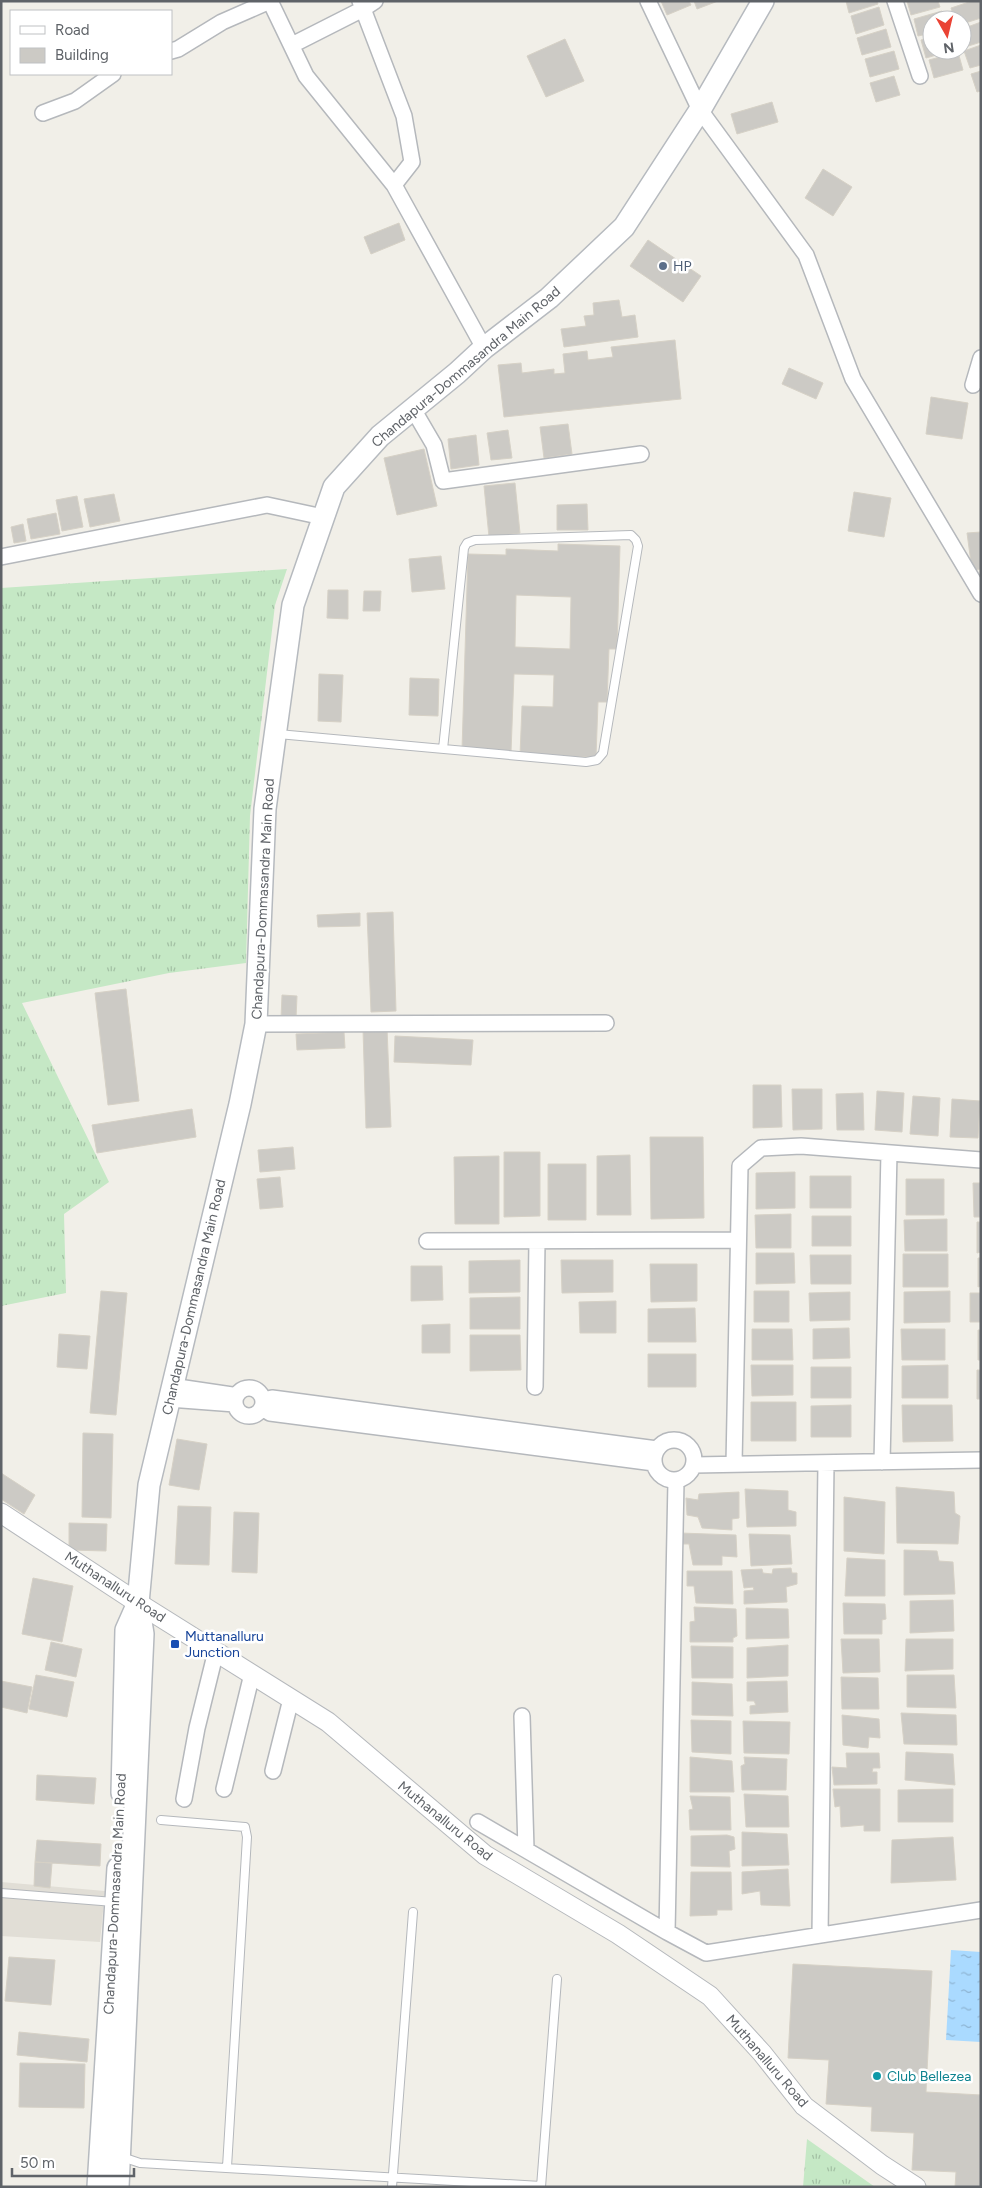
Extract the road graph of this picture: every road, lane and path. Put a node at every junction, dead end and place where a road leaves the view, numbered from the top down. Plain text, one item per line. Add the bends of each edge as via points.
1 (270, 1) edge
2 (648, 1) edge
3 (764, 1) edge
4 (895, 1) edge
5 (366, 4) edge
6 (292, 46) junction
7 (172, 51) edge
8 (112, 75) edge
9 (920, 76) dead end
10 (700, 110) junction
11 (43, 114) dead end
12 (394, 185) junction
13 (484, 348) junction
14 (981, 358) edge
15 (973, 385) dead end
16 (413, 409) junction
17 (641, 454) dead end
18 (323, 517) junction
19 (1, 557) edge
20 (981, 594) edge
21 (276, 734) junction
22 (443, 749) junction
23 (606, 1023) dead end
24 (256, 1024) junction
25 (888, 1153) junction
26 (981, 1160) edge
27 (537, 1240) junction
28 (738, 1240) junction
29 (427, 1241) dead end
30 (535, 1387) dead end
31 (170, 1393) junction
32 (236, 1400) junction
33 (262, 1404) junction
34 (655, 1456) junction
35 (981, 1460) edge
36 (826, 1462) junction
37 (882, 1462) junction
38 (734, 1464) junction
39 (694, 1465) junction
40 (676, 1481) junction
41 (1, 1513) edge
42 (138, 1604) junction
43 (216, 1651) junction
44 (252, 1674) junction
45 (292, 1699) junction
46 (522, 1716) dead end
47 (273, 1771) dead end
48 (224, 1789) dead end
49 (184, 1799) dead end
50 (161, 1820) dead end
51 (478, 1822) dead end
52 (526, 1849) junction
53 (1, 1893) edge
54 (116, 1902) junction
55 (981, 1910) edge
56 (413, 1912) dead end
57 (667, 1932) junction
58 (820, 1935) junction
59 (556, 1979) dead end
60 (120, 2156) junction
61 (227, 2167) junction
62 (392, 2176) junction
63 (541, 2186) edge
64 (98, 2187) edge
65 (118, 2187) edge
66 (392, 2187) edge
67 (916, 2187) edge

1 - 6 street
1 - 7 street via 222,22
2 - 10 street
3 - 10 main road, Chandapura-Dommasandra Main Road
4 - 9 street
5 - 6 street
5 - 12 street via 404,116 412,162
6 - 12 street via 306,76
8 - 11 street via 75,101
10 - 13 main road, Chandapura-Dommasandra Main Road via 624,226 549,298
10 - 20 street via 806,255 853,378
12 - 13 street
13 - 16 main road, Chandapura-Dommasandra Main Road
14 - 15 street
16 - 17 street via 434,445 443,481
16 - 18 main road, Chandapura-Dommasandra Main Road via 380,436 334,487
18 - 19 street via 267,506
18 - 21 main road, Chandapura-Dommasandra Main Road via 293,605
21 - 22 lane
21 - 24 main road, Chandapura-Dommasandra Main Road via 265,809
22 - 22 lane via 586,762 597,760 603,753 638,546 636,540 630,535 475,540 467,543
23 - 24 street
24 - 31 main road, Chandapura-Dommasandra Main Road via 240,1104
25 - 26 street
25 - 28 street via 801,1146 761,1148 740,1166
25 - 37 street
27 - 28 street
27 - 29 street
27 - 30 street
28 - 38 street
31 - 32 street
31 - 42 main road, Chandapura-Dommasandra Main Road via 150,1485
32 - 33 street via 238,1410 244,1415 257,1413
32 - 33 street via 243,1389 252,1388 259,1392
33 - 34 street via 272,1398
34 - 39 street via 663,1443 678,1440 692,1449
34 - 40 street via 657,1473
35 - 37 street
36 - 37 street
36 - 38 street
36 - 58 street
38 - 39 street
39 - 40 street via 691,1473
40 - 57 street
41 - 42 street, Muthanalluru Road
42 - 43 street, Muthanalluru Road
42 - 54 main road, Chandapura-Dommasandra Main Road via 126,1630
42 - 60 main road, Chandapura-Dommasandra Main Road via 143,1634
43 - 44 street, Muthanalluru Road
43 - 49 street
44 - 45 street, Muthanalluru Road
44 - 48 street
45 - 47 street
45 - 67 street, Muthanalluru Road via 328,1722 485,1855 618,1934 710,1996 762,2053 804,2106
46 - 52 street
50 - 61 lane via 244,1827 247,1837
51 - 52 street
52 - 57 street
53 - 54 lane
54 - 64 main road, Chandapura-Dommasandra Main Road
55 - 58 street
56 - 62 lane
57 - 58 street via 706,1953
59 - 63 lane
60 - 61 lane via 140,2163
60 - 65 main road, Chandapura-Dommasandra Main Road
61 - 62 lane
62 - 63 lane
62 - 66 lane

